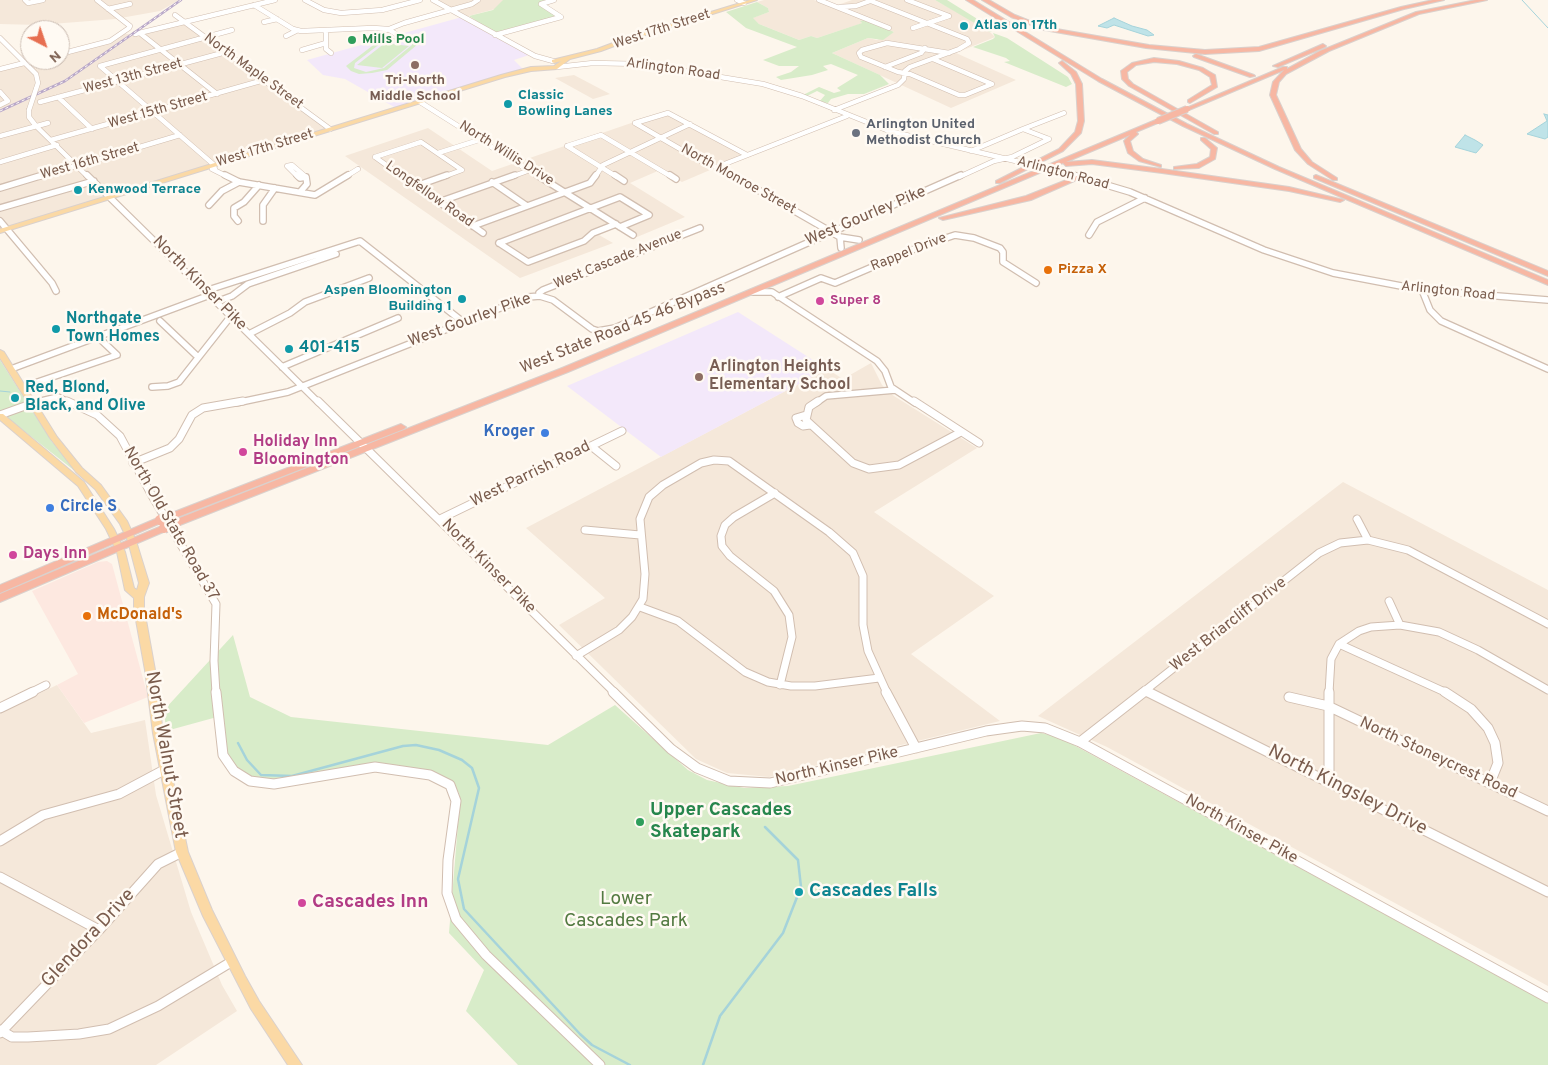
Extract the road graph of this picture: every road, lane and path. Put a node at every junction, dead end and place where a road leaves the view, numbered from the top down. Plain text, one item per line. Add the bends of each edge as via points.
1 (43, 0) edge
2 (97, 0) edge
3 (271, 0) edge
4 (305, 0) edge
5 (420, 0) edge
6 (433, 0) edge
7 (478, 0) edge
8 (554, 0) edge
9 (737, 0) edge
10 (755, 0) edge
11 (819, 0) edge
12 (872, 0) edge
13 (907, 0) edge
14 (921, 0) edge
15 (969, 0) edge
16 (980, 0) edge
17 (985, 0) edge
18 (1441, 0) edge
19 (1458, 0) edge
20 (1484, 0) edge
21 (26, 2) edge
22 (914, 2) junction
23 (744, 3) junction
24 (130, 4) dead end
25 (254, 5) junction
26 (840, 7) junction
27 (108, 9) junction
28 (452, 10) junction
29 (175, 15) dead end
30 (994, 16) junction
31 (276, 19) junction
32 (186, 22) junction
33 (264, 22) dead end
34 (928, 23) junction
35 (889, 28) dead end
36 (913, 28) dead end
37 (232, 30) dead end
38 (298, 30) junction
39 (388, 30) junction
40 (326, 31) junction
41 (122, 34) junction
42 (130, 34) dead end
43 (396, 34) dead end
44 (374, 35) dead end
45 (495, 35) junction
46 (286, 36) dead end
47 (205, 37) junction
48 (0, 38) edge
49 (326, 42) junction
50 (7, 45) junction
51 (1146, 46) junction
52 (0, 47) edge
53 (925, 48) junction
54 (159, 49) junction
55 (302, 50) dead end
56 (1327, 50) junction
57 (70, 51) edge
58 (226, 52) junction
59 (331, 52) dead end
60 (949, 53) junction
61 (536, 57) junction
62 (568, 58) junction
63 (20, 59) edge
64 (933, 59) junction
65 (554, 61) junction
66 (20, 64) edge
67 (179, 65) junction
68 (542, 65) junction
69 (559, 65) junction
70 (885, 67) junction
71 (0, 69) edge
72 (31, 70) edge
73 (904, 74) junction
74 (1252, 79) junction
75 (264, 80) junction
76 (117, 81) junction
77 (0, 92) edge
78 (217, 94) junction
79 (1126, 94) junction
80 (58, 97) junction
81 (40, 102) dead end
82 (420, 102) junction
83 (0, 105) edge
84 (1184, 106) junction
85 (834, 110) junction
86 (152, 112) junction
87 (1064, 113) dead end
88 (847, 116) junction
89 (1154, 121) junction
90 (48, 123) dead end
91 (690, 124) junction
92 (36, 126) junction
93 (1023, 128) junction
94 (92, 129) junction
95 (330, 129) junction
96 (1216, 132) junction
97 (180, 135) junction
98 (0, 136) edge
99 (660, 138) junction
100 (482, 139) junction
101 (51, 140) junction
102 (1094, 142) junction
103 (57, 145) junction
104 (1090, 150) junction
105 (970, 151) junction
106 (630, 152) junction
107 (438, 153) junction
108 (747, 154) junction
109 (1004, 159) junction
110 (0, 162) edge
111 (78, 166) junction
112 (212, 167) junction
113 (600, 167) junction
114 (717, 167) junction
115 (358, 169) dead end
116 (530, 170) junction
117 (1162, 171) junction
118 (1029, 176) junction
119 (1079, 176) junction
120 (306, 177) dead end
121 (676, 179) dead end
122 (94, 181) junction
123 (624, 181) dead end
124 (239, 182) junction
125 (492, 182) junction
126 (998, 182) junction
127 (259, 185) junction
128 (416, 186) junction
129 (0, 188) edge
130 (275, 188) junction
131 (300, 192) junction
132 (565, 192) junction
133 (110, 197) junction
134 (1145, 198) junction
135 (439, 202) junction
136 (209, 205) dead end
137 (527, 206) junction
138 (0, 208) edge
139 (590, 208) junction
140 (0, 221) edge
141 (238, 221) dead end
142 (263, 222) dead end
143 (618, 225) junction
144 (473, 226) junction
145 (700, 228) dead end
146 (3, 230) edge
147 (897, 231) junction
148 (832, 232) junction
149 (483, 233) dead end
150 (633, 235) dead end
151 (1089, 235) dead end
152 (840, 237) junction
153 (859, 240) junction
154 (841, 248) junction
155 (1466, 248) junction
156 (1486, 248) junction
157 (336, 254) dead end
158 (815, 259) junction
159 (811, 267) junction
160 (1548, 274) edge
161 (369, 278) dead end
162 (1548, 283) edge
163 (1036, 284) dead end
164 (772, 288) junction
165 (1422, 290) junction
166 (56, 292) dead end
167 (207, 293) junction
168 (540, 296) junction
169 (778, 297) junction
170 (1548, 300) edge
171 (216, 302) junction
172 (231, 316) junction
173 (398, 318) dead end
174 (160, 321) dead end
175 (464, 322) junction
176 (642, 331) junction
177 (249, 334) junction
178 (98, 337) junction
179 (635, 341) junction
180 (0, 352) edge
181 (198, 357) junction
182 (282, 367) junction
183 (11, 368) junction
184 (1548, 369) edge
185 (303, 386) junction
186 (23, 387) junction
187 (152, 387) dead end
188 (895, 390) junction
189 (33, 403) junction
190 (806, 415) junction
191 (0, 416) edge
192 (810, 425) junction
193 (622, 430) dead end
194 (961, 432) junction
195 (979, 443) dead end
196 (591, 446) junction
197 (362, 447) junction
198 (134, 463) junction
199 (616, 466) dead end
200 (775, 492) junction
201 (440, 519) junction
202 (1357, 519) dead end
203 (586, 530) dead end
204 (640, 535) junction
205 (130, 537) junction
206 (1368, 540) junction
207 (117, 543) junction
208 (0, 589) edge
209 (140, 597) junction
210 (0, 598) edge
211 (1390, 601) dead end
212 (640, 607) junction
213 (1548, 624) edge
214 (1400, 625) junction
215 (1339, 644) junction
216 (576, 656) junction
217 (879, 678) junction
218 (46, 685) dead end
219 (780, 685) junction
220 (1145, 690) junction
221 (1548, 690) edge
222 (1289, 697) dead end
223 (1328, 706) junction
224 (0, 708) edge
225 (1080, 742) junction
226 (916, 748) junction
227 (164, 770) junction
228 (1329, 782) junction
229 (1490, 783) junction
230 (1548, 811) edge
231 (0, 841) edge
232 (182, 852) junction
233 (0, 877) edge
234 (1548, 892) edge
235 (99, 930) junction
236 (231, 962) junction
237 (1548, 998) edge
238 (1, 1032) edge
239 (296, 1065) edge
240 (600, 1065) edge

1 - 21 street
2 - 27 street
3 - 25 street
4 - 5 street via 338,13 380,10
6 - 28 street
7 - 28 street
8 - 45 street via 542,4 561,17
9 - 23 street
10 - 23 main road, West 17th Street
11 - 26 street
12 - 26 street
12 - 34 street
13 - 22 street
14 - 22 street
15 - 30 highway
16 - 96 highway via 1117,82
17 - 51 highway via 1038,26
18 - 51 highway via 1259,49 1205,52
19 - 74 highway via 1397,15
20 - 56 highway via 1413,14
22 - 34 street via 949,16
23 - 62 main road, West 17th Street
24 - 27 street
25 - 31 street
25 - 32 street
26 - 35 street
27 - 41 street via 130,26
28 - 39 street
28 - 45 street
29 - 32 street, North Maple Street
30 - 79 highway
30 - 126 highway via 1070,70 1079,84 1081,125 1070,144 1056,154
31 - 33 street
31 - 38 street
32 - 47 street, North Maple Street
32 - 54 street via 138,34
34 - 36 street
34 - 60 street via 967,38 968,45
37 - 47 street
38 - 40 street
38 - 46 street
39 - 40 street
39 - 43 street
39 - 44 street
40 - 49 street
41 - 42 street
41 - 57 street via 110,41
45 - 61 street
47 - 54 street
47 - 58 street, North Maple Street
48 - 50 street
49 - 55 street
49 - 59 street via 326,49
50 - 52 street
50 - 63 street
51 - 74 highway via 1203,57
53 - 60 street
53 - 70 street via 921,53
53 - 70 street via 882,44 859,52 861,57
54 - 67 street
54 - 76 street via 100,64
56 - 74 highway
56 - 156 highway via 1284,73 1274,88 1274,99 1301,154 1336,179
58 - 67 street, West 13th Street
58 - 75 street, North Maple Street
60 - 64 street
61 - 65 street
61 - 68 street
62 - 65 main road, West 17th Street
62 - 69 main road, West 17th Street
64 - 73 street via 910,67
64 - 73 street via 992,84 962,95
65 - 68 main road, West 17th Street
65 - 69 main road
66 - 71 street
67 - 76 street, West 13th Street
67 - 78 street
68 - 69 main road
68 - 82 main road, West 17th Street
69 - 85 street, Arlington Road via 641,64 741,80 788,92
70 - 73 street
72 - 92 street, bridge via 38,78 29,110 29,117
73 - 85 street via 904,80 898,85
74 - 84 highway
75 - 78 street, West 15th Street
75 - 95 street, North Maple Street
76 - 80 street, West 13th Street
76 - 86 street
77 - 83 street via 7,99
78 - 86 street, West 15th Street
79 - 89 highway via 1206,140 1214,148 1215,156 1203,164 1185,168 1162,166 1138,158 1128,149 1127,141
79 - 155 highway via 1258,160
80 - 81 street, West 13th Street
80 - 94 street
82 - 95 main road, West 17th Street
82 - 100 street, North Willis Drive
84 - 89 highway, bridge
84 - 96 highway via 1214,86 1215,80 1210,74 1190,64 1165,60 1139,62 1124,71 1124,79 1131,85
85 - 88 street, Arlington Road
86 - 94 street, West 15th Street
86 - 97 street
87 - 93 street
88 - 105 street, Arlington Road via 889,131
88 - 108 street
89 - 102 highway
89 - 104 highway, West State Road 45 46 Bypass
90 - 92 street
91 - 99 street
91 - 99 street, North Monroe Street via 668,113 635,123
91 - 108 street
92 - 98 street
92 - 101 street, North Kinser Pike
93 - 105 street
93 - 109 street, West Gourley Pike via 1049,139
94 - 101 street, West 15th Street
95 - 112 main road, West 17th Street
96 - 156 highway
97 - 111 street, West 16th Street
97 - 112 street
99 - 106 street
99 - 114 street, North Monroe Street
100 - 107 street
100 - 116 street, North Willis Drive
101 - 103 street, North Kinser Pike
102 - 104 highway
102 - 126 highway
103 - 110 street
103 - 111 street, North Kinser Pike
104 - 117 highway via 1118,163
104 - 118 highway, West State Road 45 46 Bypass
105 - 109 street, Arlington Road
106 - 113 street
106 - 113 street via 601,135 566,146
106 - 121 street
107 - 128 street via 462,170
107 - 128 street, Longfellow Road via 421,142 375,157
108 - 114 street
109 - 119 street, Arlington Road, bridge
109 - 148 street, West Gourley Pike
111 - 122 street, North Kinser Pike
111 - 129 street, West 16th Street
112 - 124 street
112 - 133 main road, West 17th Street
113 - 123 street
113 - 132 street via 590,183
114 - 148 street, North Monroe Street
115 - 131 street via 315,195
116 - 125 street
116 - 132 street, North Willis Drive
117 - 118 highway via 1083,162 1063,164
117 - 155 highway via 1323,196 1356,205
118 - 147 highway, West State Road 45 46 Bypass
119 - 134 street, Arlington Road
119 - 147 highway via 1028,198
120 - 131 street via 307,184
122 - 133 street, North Kinser Pike
122 - 138 street
124 - 127 street
124 - 136 street via 222,191
125 - 135 street
125 - 137 street
126 - 153 highway, West State Road 45 46 Bypass
127 - 130 street
127 - 141 street via 234,208
128 - 135 street, Longfellow Road
130 - 131 street
130 - 142 street via 263,205
132 - 137 street
132 - 139 street, North Willis Drive
133 - 146 main road, West 17th Street
133 - 167 street, North Kinser Pike
134 - 151 street via 1097,222
134 - 165 street, Arlington Road via 1264,250 1305,264 1367,281
135 - 144 street, Longfellow Road
137 - 144 street
139 - 143 street, North Willis Drive
139 - 143 street via 620,197 649,215
139 - 143 street via 499,243 528,262
140 - 146 street
143 - 150 street, North Willis Drive
144 - 149 street, Longfellow Road
145 - 168 street, West Cascade Avenue via 543,290
146 - 166 street via 52,283
147 - 159 highway, West State Road 45 46 Bypass
148 - 152 street, North Monroe Street
148 - 168 street, West Gourley Pike via 607,330 592,329 553,300
152 - 153 street, North Monroe Street
152 - 154 street
153 - 154 highway, West State Road 45 46 Bypass
154 - 158 highway, West State Road 45 46 Bypass
155 - 162 highway
156 - 160 highway
157 - 171 street via 248,284 232,296
158 - 159 highway
158 - 176 highway, West State Road 45 46 Bypass
159 - 164 highway, West State Road 45 46 Bypass
161 - 177 street via 310,300
163 - 169 street, Rappel Drive via 1003,262 1000,248 959,234 919,247 835,283 824,278
164 - 169 street
164 - 179 highway, West State Road 45 46 Bypass via 753,292
165 - 170 street, Arlington Road
165 - 184 street via 1430,310 1441,320
167 - 171 street, North Kinser Pike
167 - 175 street via 360,241
167 - 178 street
168 - 175 street, West Gourley Pike via 521,299
169 - 188 street via 877,361
171 - 172 street, North Kinser Pike
172 - 177 street, North Kinser Pike
172 - 181 street
173 - 182 street
174 - 181 street
175 - 185 street, West Gourley Pike
176 - 179 highway
176 - 197 highway, West State Road 45 46 Bypass
177 - 182 street, North Kinser Pike
178 - 183 street
178 - 186 street via 117,354
179 - 197 highway, West State Road 45 46 Bypass
180 - 183 main road, North Walnut Street
181 - 187 street via 179,382
182 - 185 street, North Kinser Pike
183 - 186 main road, North Walnut Street
185 - 197 street, North Kinser Pike
185 - 198 street, West Gourley Pike via 270,398 203,408 192,415 170,448
186 - 189 main road, North Walnut Street
188 - 190 street via 826,396 813,402
188 - 194 street
189 - 191 street, North Old State Road 37
189 - 198 street, North Old State Road 37 via 58,397 92,412 115,430
189 - 205 main road, North Walnut Street via 54,438 79,470 98,487
190 - 192 street
190 - 192 street via 796,418 803,426
191 - 207 main road via 81,484
192 - 194 street via 853,463 870,469 899,465
193 - 196 street, West Parrish Road
194 - 195 street
196 - 199 street
196 - 201 street, West Parrish Road
197 - 201 street, North Kinser Pike
197 - 205 highway, West State Road 45 46 Bypass, bridge
198 - 240 street, North Old State Road 37 via 216,604 214,661 217,717 221,749 230,766 244,778 266,784 298,782 375,766 430,775 446,781 454,790 456,801 447,893 456,919 486,955
200 - 204 street via 736,464 721,459 702,463 649,497 642,509
200 - 217 street via 841,541 857,560 864,585 865,638
200 - 219 street via 729,521 722,531 721,541 730,556 774,591 786,608 792,637
201 - 216 street, North Kinser Pike
202 - 206 street
203 - 204 street
204 - 212 street via 646,584
205 - 207 highway, West State Road 45 46 Bypass
205 - 209 main road, North Walnut Street via 144,583
206 - 213 street, West Briarcliff Drive via 1414,552
206 - 220 street, West Briarcliff Drive via 1340,543 1323,550
207 - 208 highway
207 - 209 main road via 130,590
207 - 210 highway
209 - 227 main road, North Walnut Street via 139,609
211 - 214 street
212 - 216 street via 619,630
212 - 219 street via 678,621 745,672
214 - 215 street via 1370,627
214 - 221 street via 1456,639
215 - 223 street via 1330,659
215 - 229 street via 1444,691 1471,709 1488,728 1495,744 1498,763
216 - 226 street, North Kinser Pike via 681,758 717,778 770,783
217 - 219 street via 815,686
217 - 226 street
218 - 224 street
220 - 225 street, West Briarcliff Drive
220 - 228 street, North Kingsley Drive
222 - 223 street, North Stoneycrest Road
223 - 228 street
223 - 229 street, North Stoneycrest Road
225 - 226 street, North Kinser Pike via 1054,730 1022,726
225 - 237 street, North Kinser Pike
227 - 231 street via 112,796 43,815
227 - 232 main road, North Walnut Street
228 - 234 street, North Kingsley Drive
229 - 230 street, North Stoneycrest Road
232 - 235 street, Glendora Drive via 158,864
232 - 236 main road, North Walnut Street
233 - 235 street
235 - 238 street, Glendora Drive
236 - 238 street via 158,1006 109,1029 79,1034 12,1037
236 - 239 main road, North Walnut Street via 255,1005

